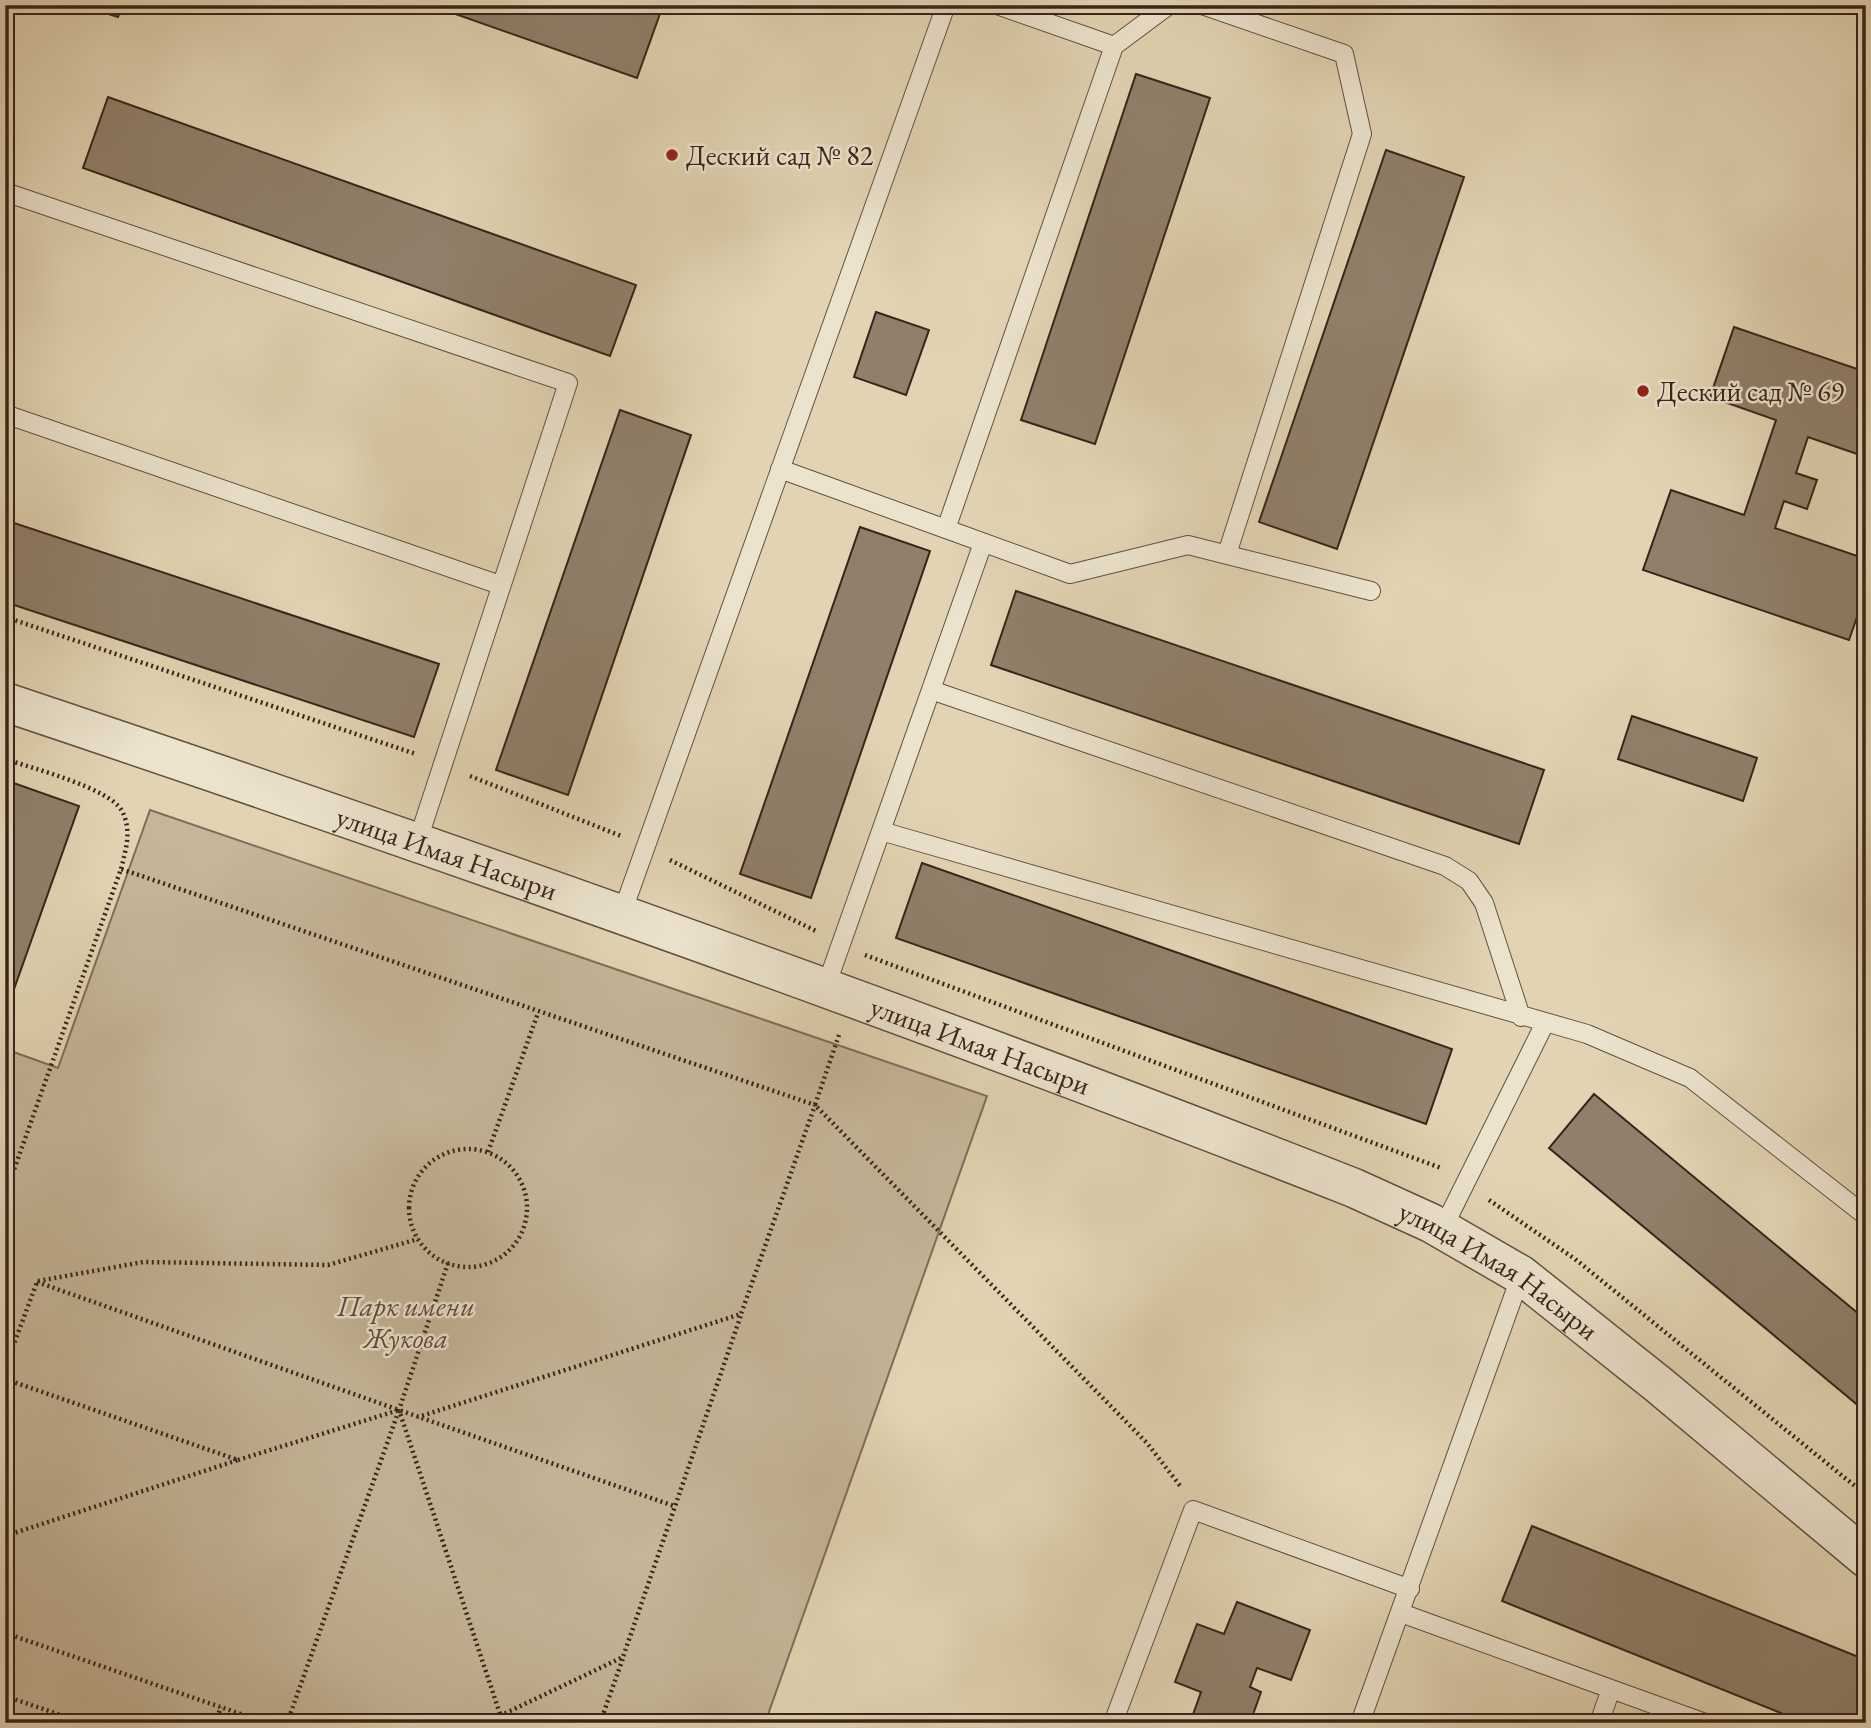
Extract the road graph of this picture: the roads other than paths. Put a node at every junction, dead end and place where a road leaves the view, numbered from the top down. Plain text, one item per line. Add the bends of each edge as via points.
1 (946, 5) edge
2 (997, 5) edge
3 (1169, 5) edge
4 (1202, 5) edge
5 (1114, 46) junction
6 (5, 192) edge
7 (5, 414) edge
8 (780, 469) junction
9 (946, 529) junction
10 (983, 543) junction
11 (1227, 554) junction
12 (500, 585) junction
13 (1371, 591) dead end
14 (931, 690) junction
15 (5, 702) edge
16 (881, 831) junction
17 (418, 841) junction
18 (622, 913) junction
19 (825, 989) junction
20 (1521, 1017) junction
21 (1545, 1023) junction
22 (1866, 1216) edge
23 (1442, 1230) junction
24 (1521, 1275) junction
25 (1866, 1558) edge
26 (1410, 1589) junction
27 (1401, 1613) junction
28 (1612, 1689) junction
29 (1113, 1723) edge
30 (1360, 1723) edge
31 (1599, 1723) edge
32 (1705, 1723) edge

1 - 8 lane
2 - 5 lane
3 - 5 lane
4 - 11 lane via 1344,54 1362,134
5 - 9 lane
6 - 12 lane via 568,383
7 - 12 lane
8 - 9 lane
8 - 18 lane
9 - 10 lane
10 - 11 lane via 1070,574 1188,545
10 - 14 lane
11 - 13 lane
12 - 17 lane
14 - 16 lane
14 - 20 lane via 1445,866 1469,881 1484,903
15 - 17 street, улица Имая Насыри
16 - 19 lane
16 - 20 lane
17 - 18 street, улица Имая Насыри
18 - 19 street, улица Имая Насыри
19 - 23 street, улица Имая Насыри via 1273,1156
20 - 21 lane
21 - 22 lane via 1587,1034 1690,1079
21 - 23 lane
23 - 24 street, улица Имая Насыри
24 - 25 street, улица Имая Насыри
24 - 26 lane
26 - 27 lane
26 - 29 lane via 1193,1510
27 - 28 lane
27 - 30 lane
28 - 31 lane
28 - 32 lane

